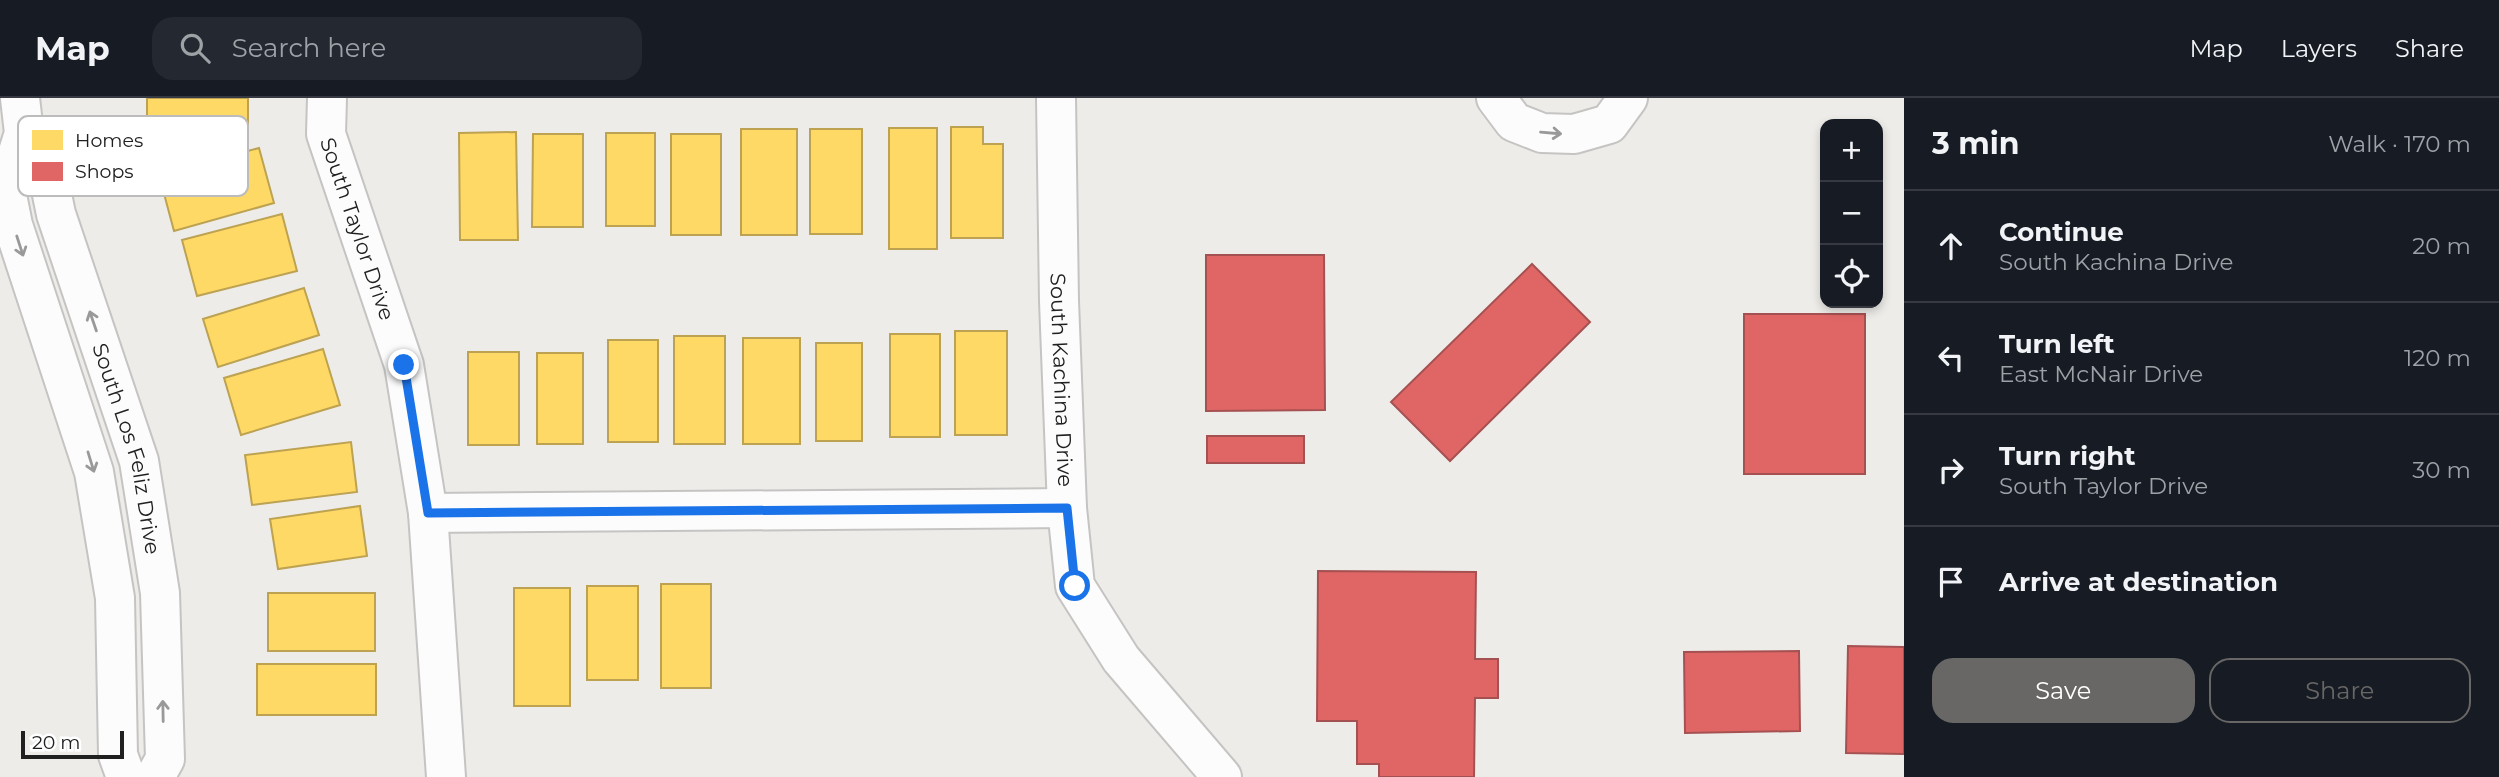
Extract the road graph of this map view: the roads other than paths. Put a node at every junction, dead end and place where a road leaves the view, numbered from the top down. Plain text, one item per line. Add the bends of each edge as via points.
1 (327, 98) edge
2 (1056, 98) edge
3 (1496, 98) edge
4 (1628, 98) edge
5 (18, 134) edge
6 (52, 196) edge
7 (1067, 508) junction
8 (428, 513) junction
9 (126, 777) edge
10 (155, 777) edge
11 (446, 777) edge
12 (1222, 777) edge

1 - 8 street, South Taylor Drive via 326,134 404,365
2 - 7 street, South Kachina Drive
3 -> 4 street via 1514,122 1542,133 1574,134 1609,124
5 -> 9 street, South Los Feliz Drive via 6,190 13,225 94,472 115,598 118,755
10 -> 6 street, South Los Feliz Drive via 165,759 160,593 139,461
7 - 8 street
7 - 12 street, South Kachina Drive via 1075,586 1121,659
8 - 11 street, South Taylor Drive

